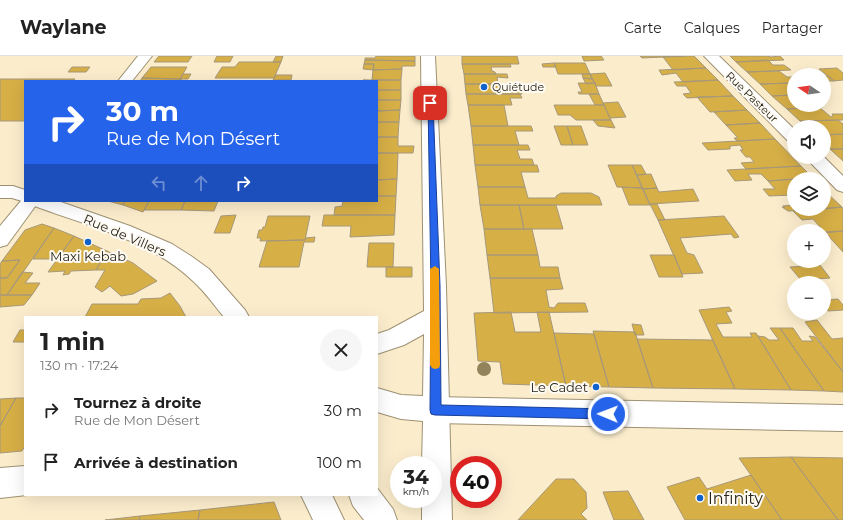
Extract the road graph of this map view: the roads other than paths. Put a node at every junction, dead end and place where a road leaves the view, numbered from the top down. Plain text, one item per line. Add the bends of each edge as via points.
1 (144, 56) edge
2 (428, 56) edge
3 (711, 56) edge
4 (126, 80) edge
5 (787, 131) edge
6 (821, 164) edge
7 (843, 186) edge
8 (0, 192) edge
9 (24, 196) edge
10 (29, 202) edge
11 (41, 202) edge
12 (0, 240) edge
13 (236, 316) edge
14 (435, 316) junction
15 (378, 344) edge
16 (378, 400) edge
17 (435, 410) junction
18 (843, 418) edge
19 (24, 481) edge
20 (0, 483) edge
21 (317, 496) edge
22 (365, 496) edge
23 (329, 520) edge
24 (382, 520) edge
25 (437, 520) edge

1 - 4 main road
2 - 14 main road
3 - 5 main road, Rue Pasteur
6 - 7 main road
8 - 9 main road
10 - 12 main road
11 - 13 main road, Rue de Villers via 110,226 170,253 200,275
14 - 15 main road via 396,338
14 - 17 main road
16 - 17 main road via 401,408
17 - 18 main road
17 - 25 main road
19 - 20 main road
21 - 23 main road
22 - 24 main road

